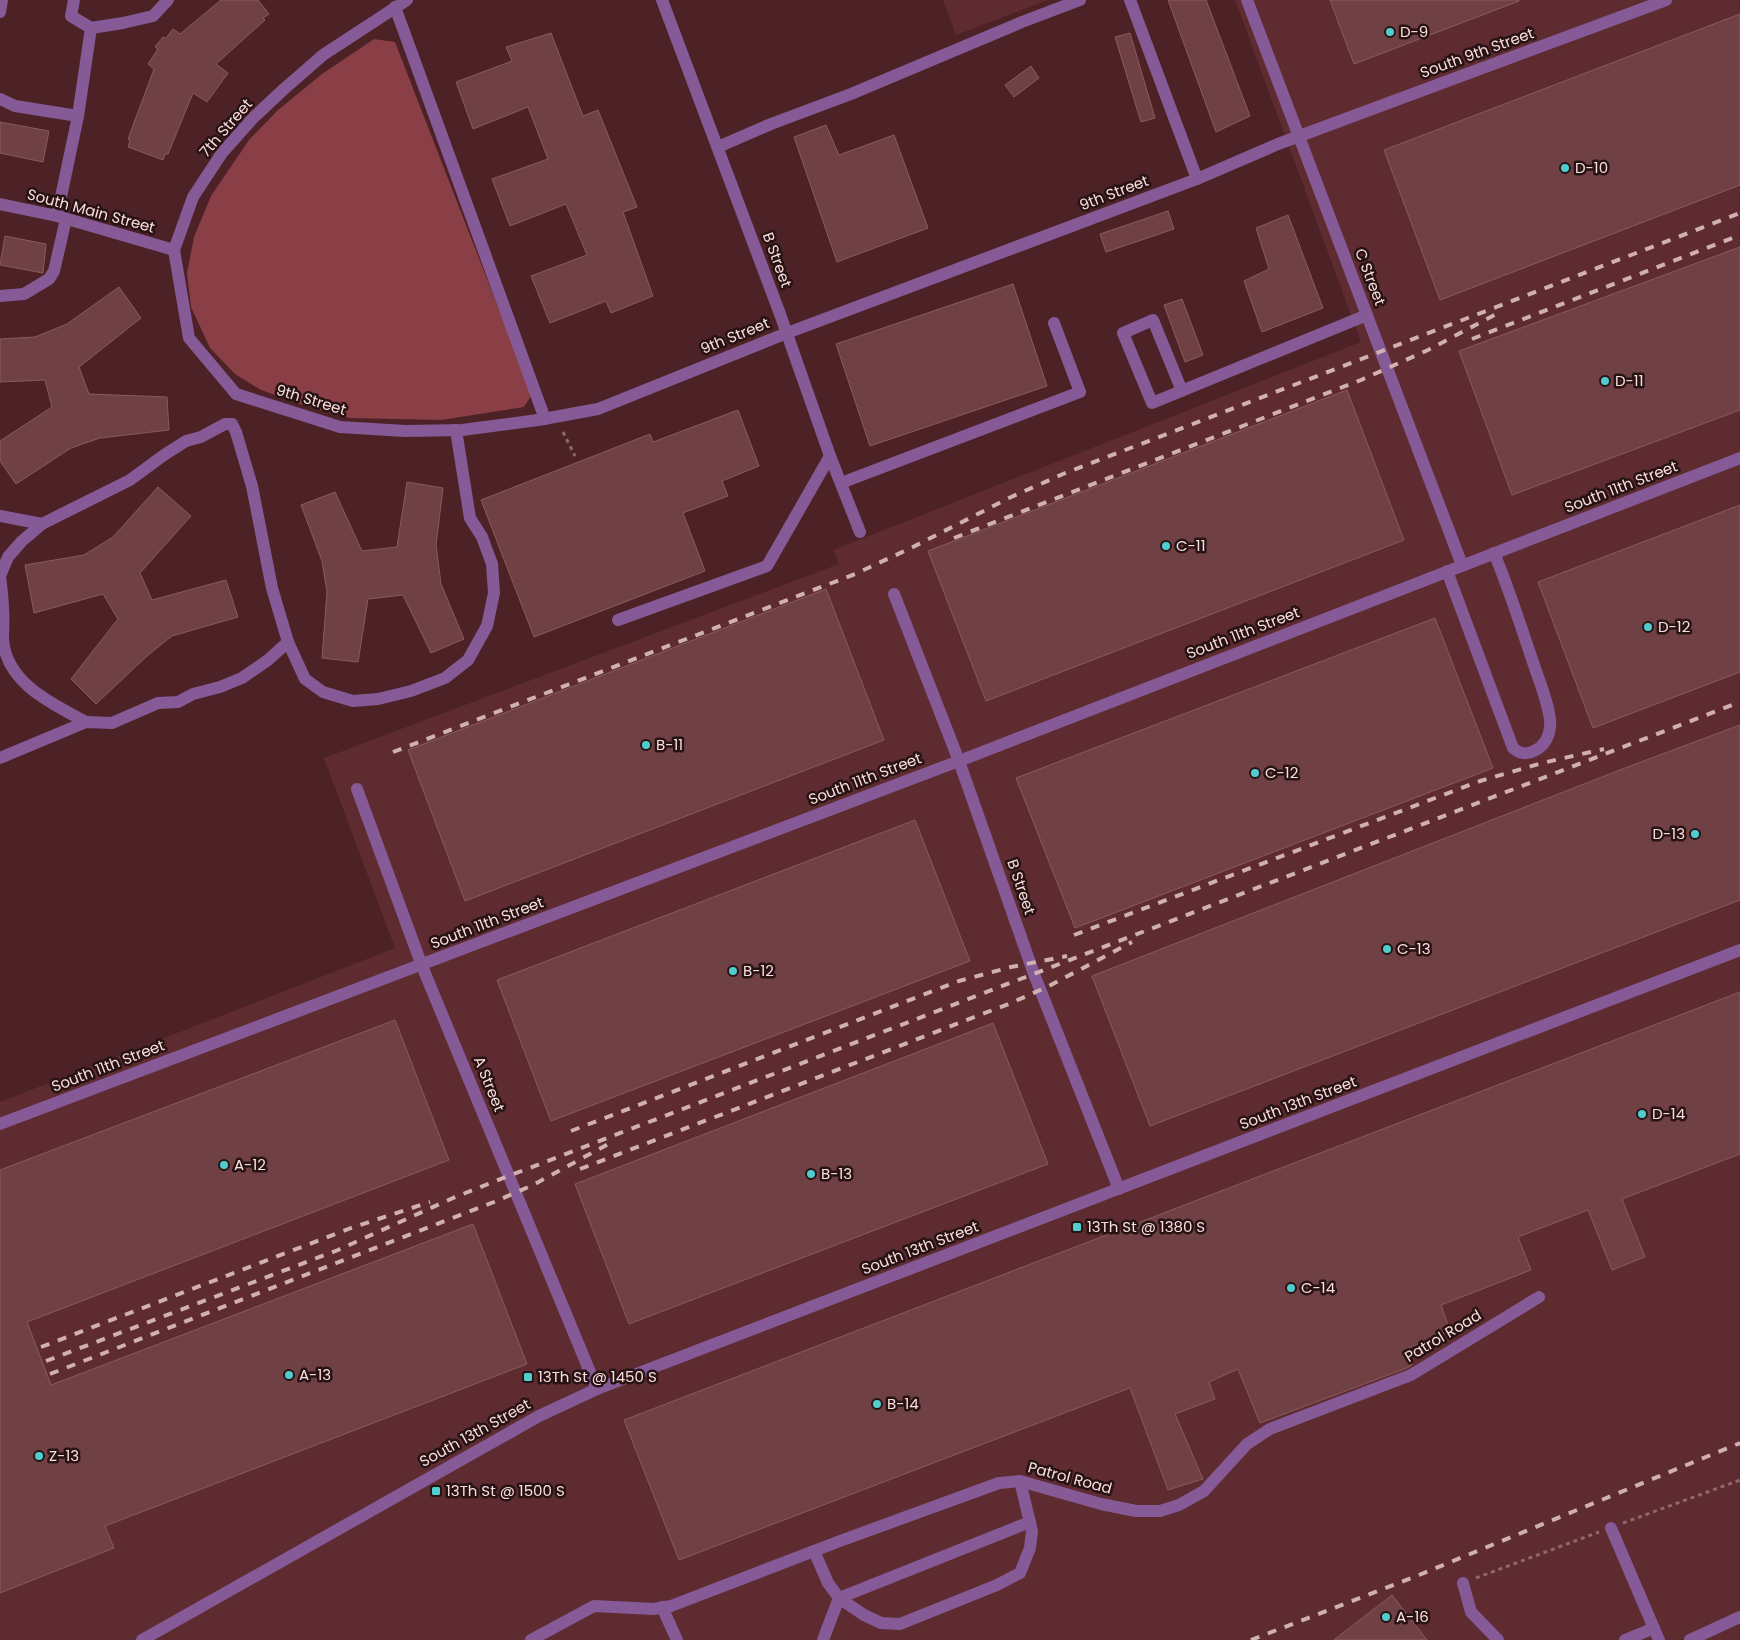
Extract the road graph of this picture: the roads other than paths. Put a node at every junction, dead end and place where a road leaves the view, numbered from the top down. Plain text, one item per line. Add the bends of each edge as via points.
1 (2, 0) edge
2 (74, 0) edge
3 (168, 0) edge
4 (407, 0) edge
5 (662, 0) edge
6 (1080, 0) edge
7 (1130, 0) edge
8 (1247, 0) edge
9 (1666, 0) edge
10 (395, 6) junction
11 (0, 12) edge
12 (91, 28) junction
13 (0, 99) edge
14 (78, 116) junction
15 (1298, 137) junction
16 (718, 147) junction
17 (1197, 179) junction
18 (0, 204) edge
19 (62, 218) junction
20 (174, 250) junction
21 (0, 296) edge
22 (1367, 316) junction
23 (1054, 322) dead end
24 (787, 333) junction
25 (189, 338) joint
26 (1182, 390) junction
27 (545, 419) junction
28 (456, 430) junction
29 (830, 456) junction
30 (1740, 458) edge
31 (841, 483) junction
32 (0, 516) edge
33 (42, 524) junction
34 (860, 532) dead end
35 (1494, 553) junction
36 (1462, 565) junction
37 (1447, 571) junction
38 (0, 575) edge
39 (894, 594) dead end
40 (618, 620) dead end
41 (288, 642) junction
42 (86, 722) junction
43 (0, 758) edge
44 (959, 761) junction
45 (357, 789) dead end
46 (1740, 950) edge
47 (422, 966) junction
48 (0, 1124) edge
49 (1119, 1190) junction
50 (1539, 1297) dead end
51 (597, 1389) junction
52 (1020, 1481) junction
53 (1030, 1522) junction
54 (1611, 1528) dead end
55 (814, 1550) junction
56 (1463, 1583) dead end
57 (839, 1598) junction
58 (662, 1607) junction
59 (1740, 1617) edge
60 (1656, 1634) edge
61 (142, 1640) edge
62 (531, 1640) edge
63 (677, 1640) edge
64 (823, 1640) edge
65 (1498, 1640) edge
66 (1626, 1640) edge
67 (1690, 1640) edge

1 - 11 lane
2 - 12 lane via 71,16
3 - 12 lane via 153,16
4 - 10 lane, 7th Street
5 - 16 lane, B Street
6 - 16 lane
7 - 17 lane
8 - 15 lane, C Street
9 - 15 lane, South 9th Street
10 - 20 lane, 7th Street via 323,55 253,118 222,153 193,197
10 - 27 lane
12 - 14 lane
13 - 14 lane via 14,106
14 - 19 lane
15 - 17 lane, 9th Street
15 - 22 lane, C Street
16 - 24 lane, B Street
17 - 24 lane, 9th Street
18 - 19 lane, South Main Street
19 - 20 lane, South Main Street
19 - 21 lane via 54,271 49,279 24,294
20 - 25 lane, 7th Street
22 - 26 lane
22 - 36 lane, C Street
23 - 31 lane via 1080,392
24 - 27 lane, 9th Street via 598,409
24 - 29 lane, B Street
25 - 28 lane, 9th Street via 236,394 340,428
26 - 26 lane via 1152,403 1123,333 1153,320
27 - 28 lane, 9th Street
28 - 41 lane via 470,518 492,564 494,593 487,626 468,660 445,678 411,691 353,701 323,692 305,678
29 - 31 lane, B Street
29 - 40 lane via 767,566
30 - 35 lane, South 11th Street
31 - 34 lane, B Street
32 - 33 lane
33 - 38 lane via 8,557
33 - 41 lane via 130,480 186,441 232,424 252,486 272,588
35 - 36 lane, South 11th Street
35 - 37 lane via 1510,591 1551,725 1540,749 1527,754 1513,748
36 - 37 lane, South 11th Street
37 - 44 lane, South 11th Street
38 - 42 lane via 4,642 12,668 30,688
39 - 44 lane, B Street
41 - 42 lane via 242,678 220,687 178,702 158,703 112,723
42 - 43 lane
44 - 47 lane, South 11th Street
44 - 49 lane, B Street via 1034,974
45 - 47 lane, A Street
46 - 49 lane, South 13th Street
47 - 48 lane, South 11th Street
47 - 51 lane, A Street
49 - 51 lane, South 13th Street
50 - 52 lane, Patrol Road via 1411,1375 1270,1429 1247,1444 1204,1491 1160,1512 1101,1504
51 - 61 lane, South 13th Street via 539,1416
52 - 53 lane
52 - 55 lane, Patrol Road via 999,1483
53 - 57 lane
53 - 57 lane via 1030,1548 1020,1573 900,1624 881,1623
54 - 60 lane
55 - 57 lane via 828,1583
55 - 58 lane, Patrol Road via 672,1606
56 - 65 lane via 1471,1612
57 - 64 lane
58 - 62 lane, Patrol Road via 594,1606
58 - 63 lane
59 - 67 lane
60 - 66 lane

